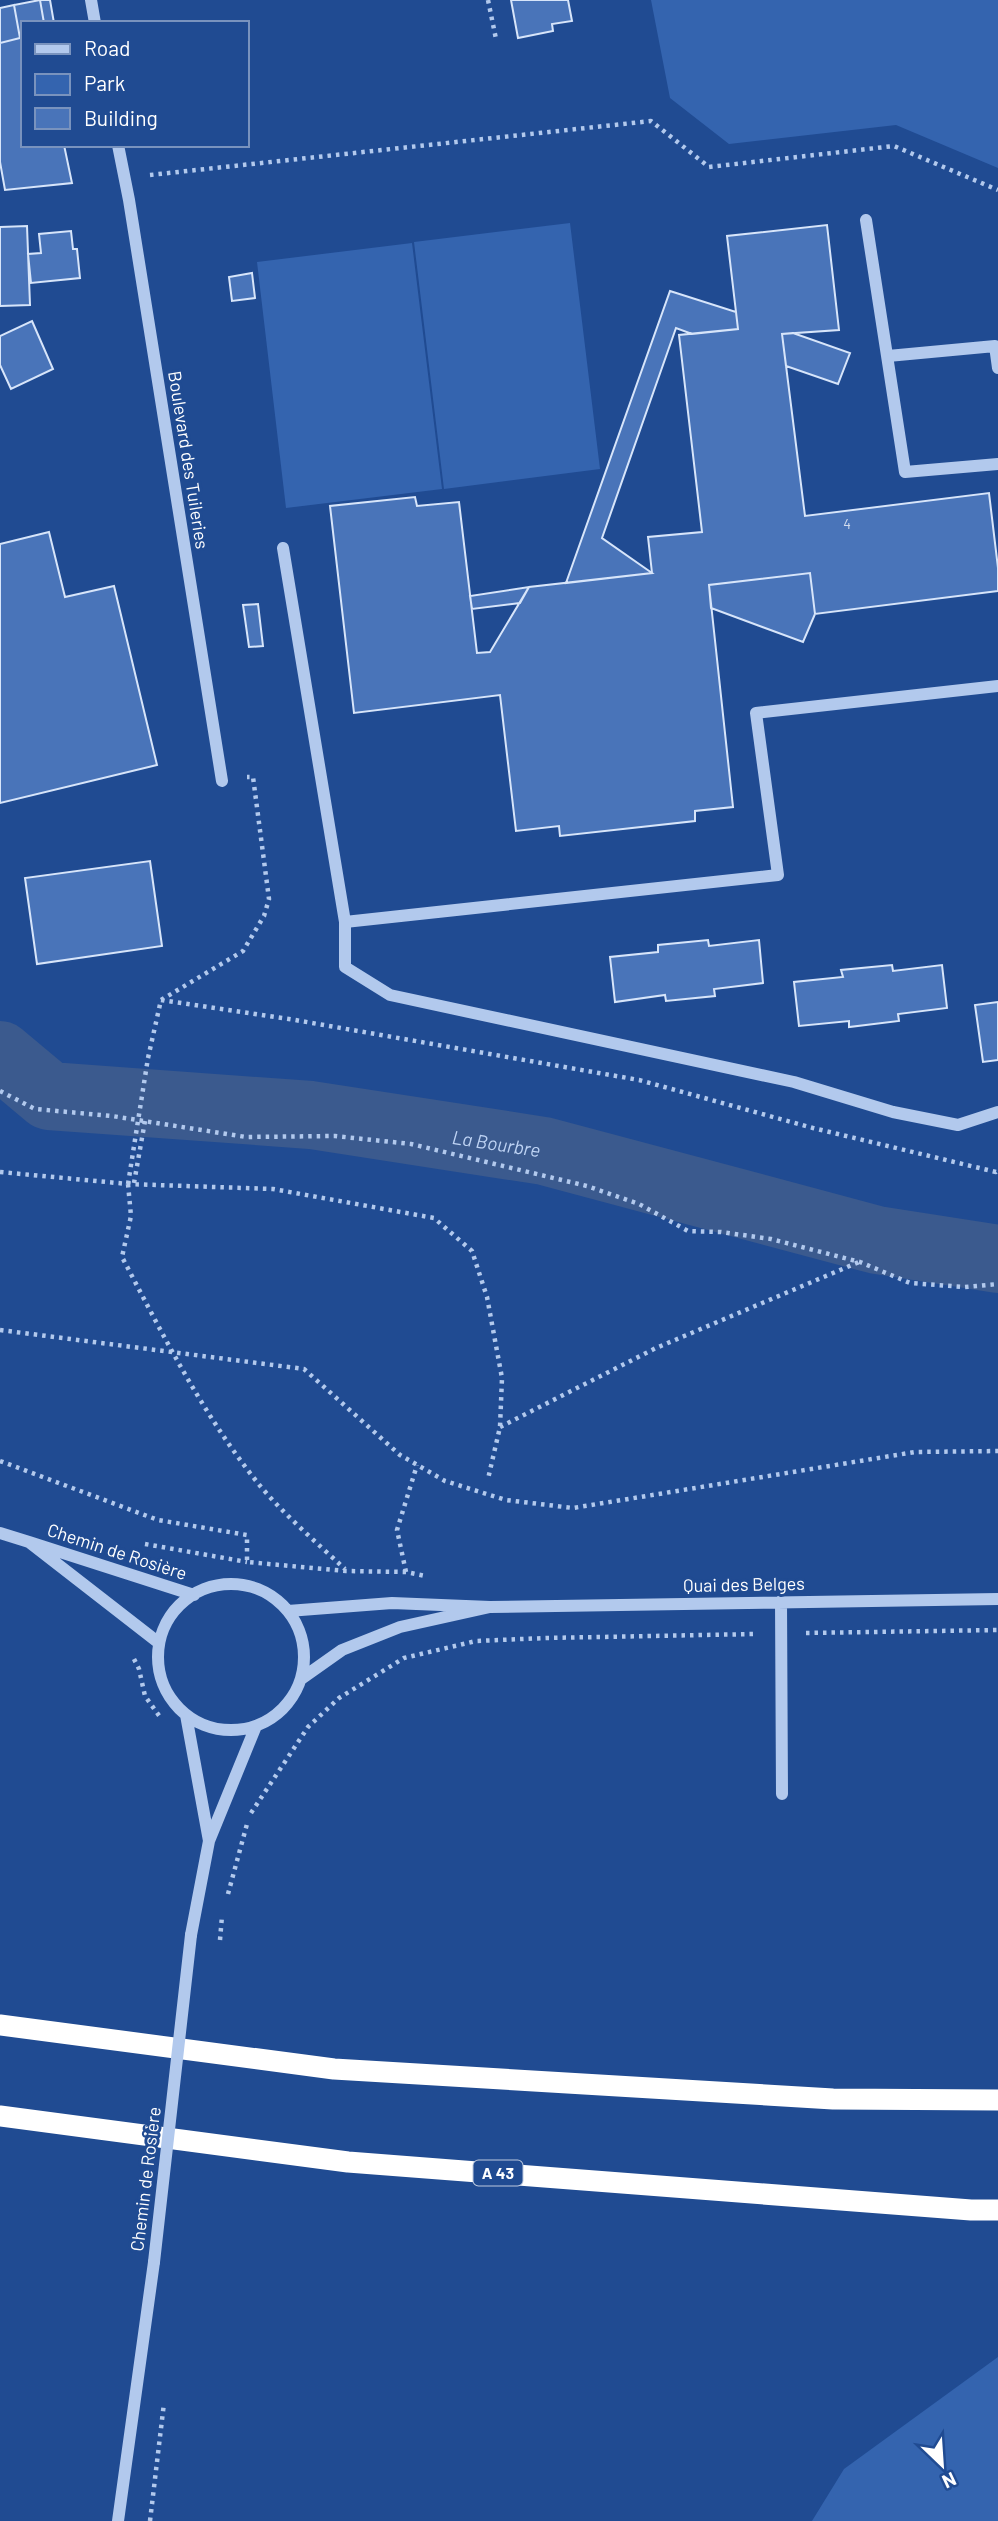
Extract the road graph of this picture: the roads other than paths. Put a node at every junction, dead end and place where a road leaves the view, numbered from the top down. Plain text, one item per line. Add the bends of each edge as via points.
1 (90, 0) edge
2 (95, 21) edge
3 (118, 147) edge
4 (866, 220) dead end
5 (888, 356) junction
6 (998, 368) edge
7 (998, 464) edge
8 (283, 548) dead end
9 (998, 686) edge
10 (222, 781) road end
11 (345, 922) junction
12 (998, 1112) edge
13 (0, 1533) edge
14 (29, 1542) junction
15 (194, 1595) junction
16 (998, 1600) edge
17 (781, 1601) junction
18 (490, 1607) junction
19 (288, 1611) junction
20 (159, 1643) junction
21 (302, 1679) junction
22 (186, 1715) junction
23 (257, 1726) junction
24 (782, 1794) dead end
25 (209, 1842) junction
26 (0, 2025) edge
27 (998, 2100) edge
28 (0, 2116) edge
29 (998, 2210) edge
30 (118, 2521) edge

1 - 2 street
3 - 10 street, Boulevard des Tuileries
4 - 5 street
5 - 6 street via 995,346
5 - 7 street via 905,472
8 - 11 street
9 - 11 street via 756,713 778,875
11 - 12 street via 345,967 390,995 794,1082 893,1112 958,1125
13 - 14 street, Chemin de Rosière
14 - 15 street, Chemin de Rosière
14 - 20 street, Chemin de Rosière
15 - 19 street via 213,1587 254,1588
15 - 20 street via 178,1607
16 - 17 street, Quai des Belges
17 - 18 street, Quai des Belges
17 - 24 street
18 - 19 street, Quai des Belges via 392,1603
18 - 21 street, Quai des Belges via 400,1627 342,1650
19 - 21 street via 303,1643
20 - 22 street via 163,1683
21 - 23 street via 292,1699
22 - 23 street via 207,1727 232,1731
22 - 25 street, Chemin de Rosière
23 - 25 street, Chemin de Rosière
25 - 30 street, Chemin de Rosière, bridge via 191,1935 154,2262
26 - 27 highway via 334,2069 833,2099
28 - 29 highway, A 43 via 348,2161

